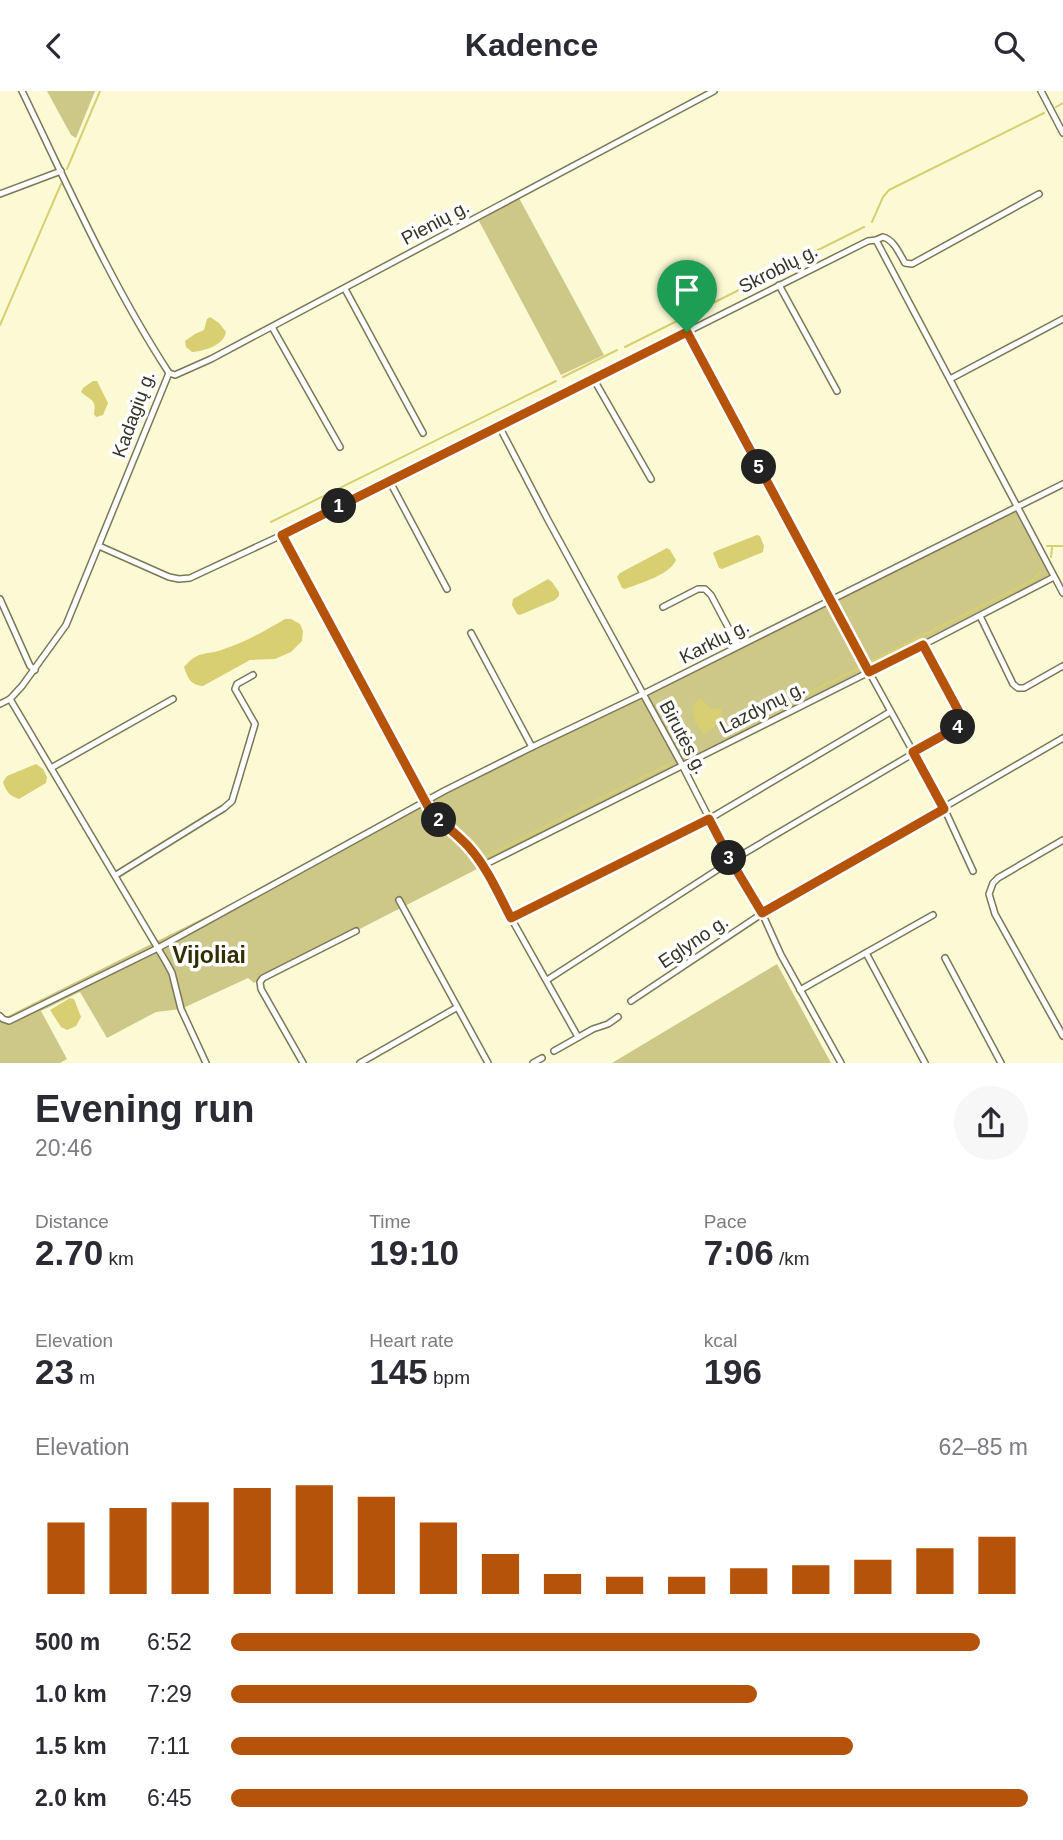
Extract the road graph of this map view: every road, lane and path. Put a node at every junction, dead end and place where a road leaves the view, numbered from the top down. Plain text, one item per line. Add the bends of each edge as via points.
1 (22, 91) edge
2 (714, 91) edge
3 (1041, 91) edge
4 (1063, 133) edge
5 (61, 171) junction
6 (0, 194) edge
7 (1039, 194) dead end
8 (876, 240) junction
9 (779, 285) junction
10 (345, 289) junction
11 (1063, 319) edge
12 (272, 327) junction
13 (687, 332) junction
14 (169, 373) junction
15 (593, 378) junction
16 (950, 379) junction
17 (837, 391) dead end
18 (499, 426) junction
19 (422, 433) dead end
20 (341, 447) dead end
21 (650, 479) dead end
22 (389, 481) junction
23 (1063, 484) edge
24 (1017, 507) junction
25 (282, 535) junction
26 (99, 546) junction
27 (1055, 577) junction
28 (447, 589) dead end
29 (1063, 593) edge
30 (0, 599) edge
31 (830, 601) junction
32 (663, 607) dead end
33 (980, 616) junction
34 (471, 633) dead end
35 (923, 645) junction
36 (738, 646) junction
37 (1063, 666) edge
38 (35, 670) junction
39 (869, 672) junction
40 (253, 675) dead end
41 (643, 694) junction
42 (10, 699) junction
43 (173, 699) dead end
44 (0, 704) edge
45 (890, 712) junction
46 (1063, 738) edge
47 (532, 747) junction
48 (913, 752) junction
49 (682, 765) junction
50 (51, 768) junction
51 (425, 802) junction
52 (944, 809) junction
53 (709, 819) junction
54 (1062, 842) edge
55 (731, 861) junction
56 (484, 865) junction
57 (973, 871) dead end
58 (116, 875) junction
59 (399, 900) dead end
60 (762, 913) junction
61 (933, 915) dead end
62 (511, 918) junction
63 (356, 931) dead end
64 (158, 948) junction
65 (866, 953) junction
66 (945, 958) dead end
67 (547, 980) junction
68 (800, 990) junction
69 (631, 1002) dead end
70 (456, 1008) junction
71 (0, 1016) edge
72 (618, 1017) dead end
73 (1063, 1036) edge
74 (578, 1037) junction
75 (554, 1051) dead end
76 (542, 1058) dead end
77 (206, 1063) edge
78 (303, 1063) edge
79 (360, 1063) edge
80 (488, 1063) edge
81 (533, 1063) edge
82 (841, 1063) edge
83 (925, 1063) edge
84 (1001, 1063) edge

1 - 5 street, Kadagių g.
2 - 10 street, Pienių g.
3 - 4 street
5 - 6 street
5 - 14 street, Kadagių g. via 97,246
7 - 8 street via 912,264 905,263 887,237
8 - 9 street, Skroblų g.
8 - 16 street
9 - 13 street, Skroblų g.
9 - 17 street
10 - 12 street, Pienių g.
10 - 19 street
11 - 16 street
12 - 14 street, Pienių g. via 211,359 175,375
12 - 20 street
13 - 15 street, Skroblų g.
13 - 31 street
14 - 26 street, Kadagių g.
15 - 18 street, Skroblų g.
15 - 21 street
16 - 24 street
18 - 22 street, Skroblų g.
18 - 41 street, Birutės g.
22 - 25 street, Skroblų g.
22 - 28 street
23 - 24 street, Karklų g.
24 - 27 street
24 - 31 street, Karklų g.
25 - 26 street, Skroblų g. via 179,579
25 - 51 street
26 - 38 street, Kadagių g. via 66,625
27 - 29 street
27 - 33 street, Lazdynų g.
30 - 38 street
31 - 36 street, Karklų g.
31 - 39 street
32 - 36 street via 705,589
33 - 35 street, Lazdynų g.
33 - 37 street via 1018,688
34 - 47 street
35 - 39 street, Lazdynų g.
35 - 48 street via 965,723
36 - 41 street, Karklų g.
38 - 42 street, Kadagių g.
39 - 45 street
39 - 49 street, Lazdynų g.
40 - 58 street via 235,689 255,724 232,801
41 - 47 street, Karklų g.
41 - 49 street, Birutės g.
42 - 44 street, Kadagių g.
42 - 50 street
43 - 50 street
45 - 48 street
45 - 53 street
46 - 52 street, Eglyno g.
47 - 51 street, Karklų g.
48 - 52 street
48 - 55 street
49 - 53 street, Birutės g.
49 - 56 street, Lazdynų g.
50 - 58 street
51 - 56 street
51 - 64 street, Karklų g.
52 - 57 street
52 - 60 street, Eglyno g.
53 - 55 street, Birutės g.
53 - 62 street
54 - 73 street via 998,878 989,894 995,914
55 - 60 street, Birutės g.
55 - 67 street
56 - 62 street
58 - 64 street
59 - 70 street
60 - 68 street, Birutės g.
60 - 69 street, Eglyno g.
61 - 65 street
62 - 67 street
63 - 78 street via 260,982
64 - 71 street, Karklų g. via 13,1021
64 - 77 street
65 - 68 street
65 - 83 street
66 - 84 street
67 - 74 street
68 - 82 street, Birutės g.
70 - 79 street
70 - 80 street
72 - 74 street
74 - 75 street
76 - 81 street

